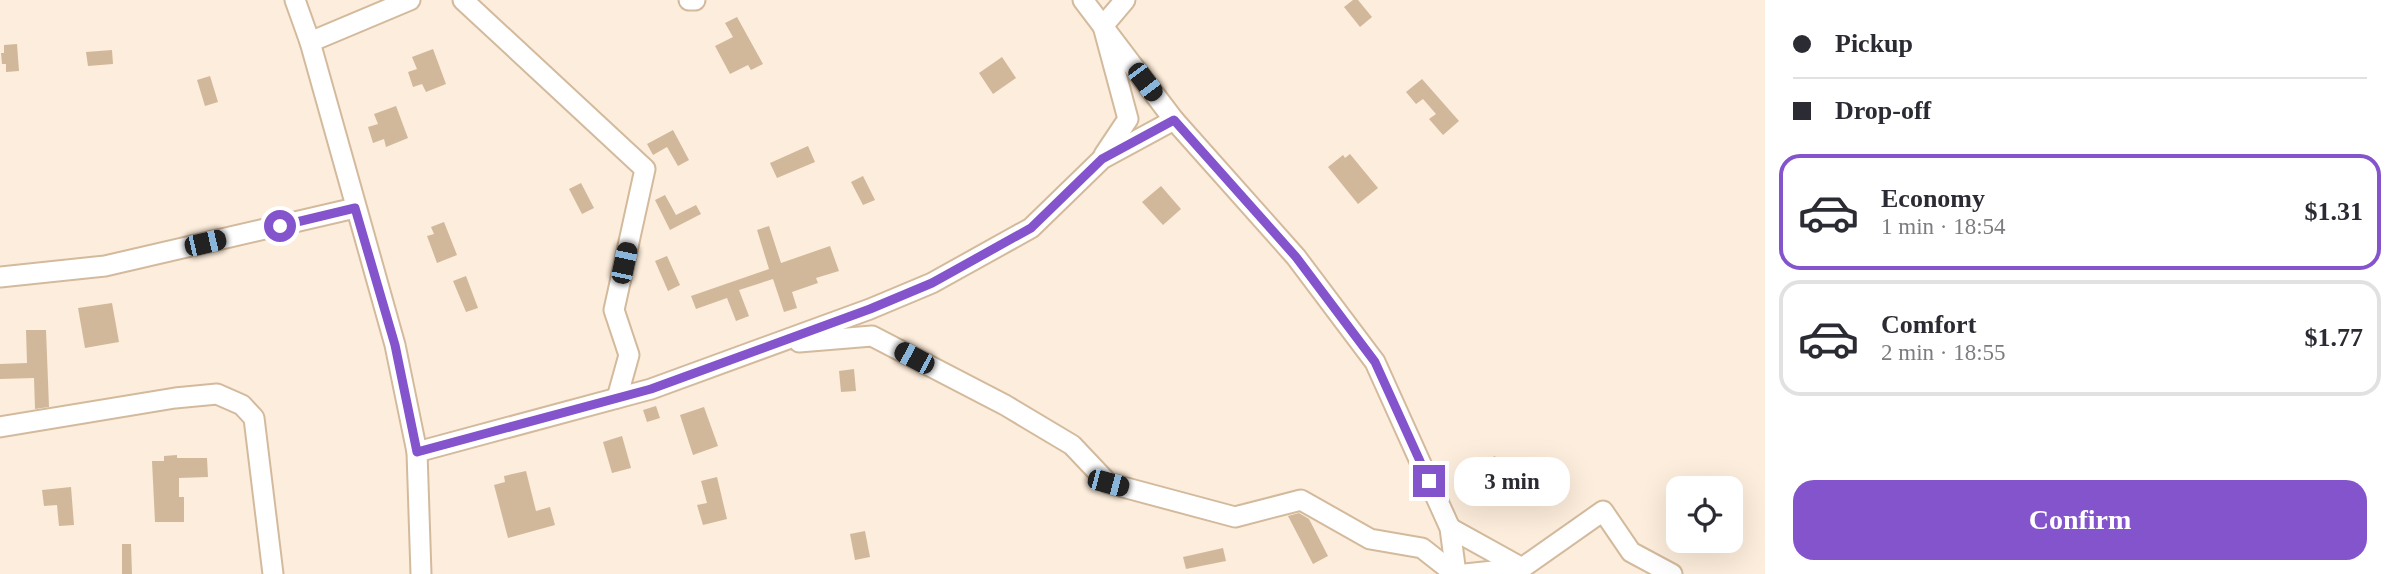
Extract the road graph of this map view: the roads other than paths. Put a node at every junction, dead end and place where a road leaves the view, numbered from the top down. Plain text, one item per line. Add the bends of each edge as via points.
1 (295, 0) edge
2 (410, 0) edge
3 (463, 0) edge
4 (689, 0) edge
5 (695, 0) edge
6 (1083, 0) edge
7 (1125, 0) edge
8 (1103, 26) junction
9 (310, 43) junction
10 (1174, 120) junction
11 (1102, 159) junction
12 (355, 208) junction
13 (0, 277) edge
14 (773, 345) junction
15 (617, 398) junction
16 (0, 428) edge
17 (417, 452) junction
18 (1450, 528) junction
19 (1522, 568) junction
20 (273, 574) edge
21 (421, 574) edge
22 (1455, 574) edge
23 (1465, 574) edge
24 (1672, 574) edge

1 - 9 street
2 - 9 street
3 - 15 street via 645,169 614,310 629,355
4 - 5 street
6 - 8 street
7 - 8 street
8 - 10 street
8 - 11 street via 1128,119
9 - 12 street
10 - 11 street
10 - 18 street via 1296,257 1375,362
11 - 14 street via 1031,228 932,283
12 - 13 street via 105,266
12 - 17 street via 395,345
14 - 15 street
14 - 22 street via 872,336 1072,445 1108,483 1235,517 1301,500 1370,539 1422,548
15 - 17 street
16 - 20 street via 174,398 217,394 230,398 254,418
17 - 21 street
18 - 19 street
18 - 22 street
19 - 23 street
19 - 24 street via 1603,512 1631,552

